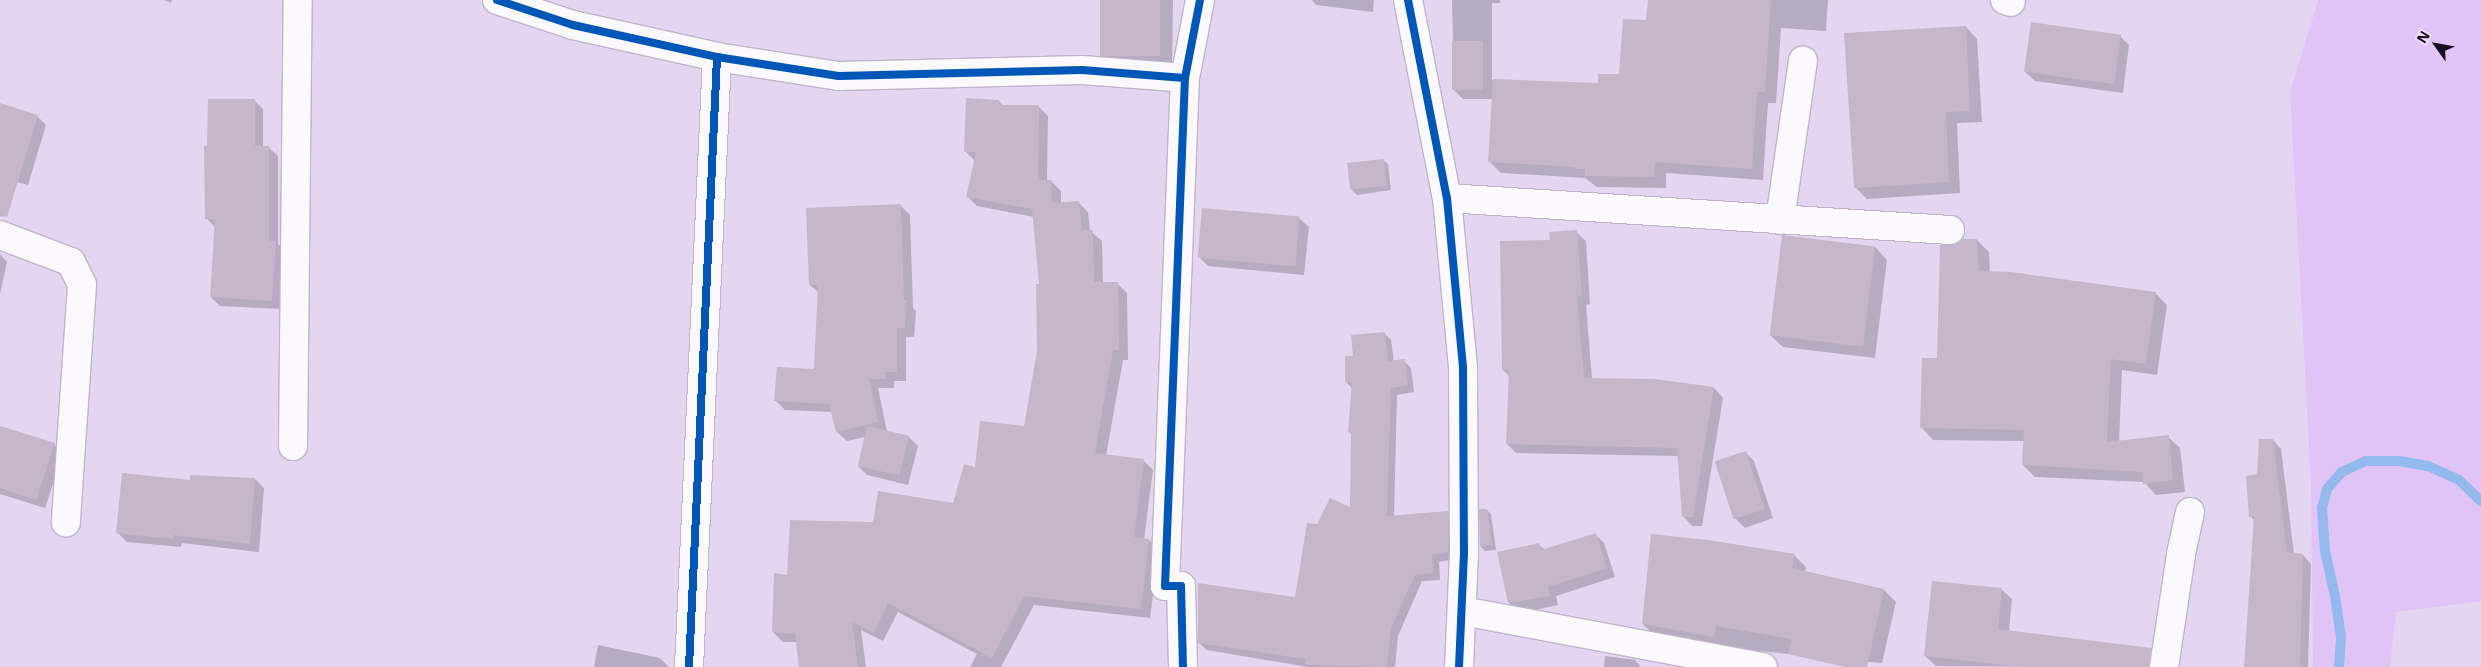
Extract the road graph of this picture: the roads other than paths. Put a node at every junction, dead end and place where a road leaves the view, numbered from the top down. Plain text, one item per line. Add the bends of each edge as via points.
1 (298, 0) edge
2 (497, 0) edge
3 (1200, 0) edge
4 (1408, 0) edge
5 (717, 57) junction
6 (1803, 62) dead end
7 (1185, 78) junction
8 (1447, 198) junction
9 (1780, 220) junction
10 (1950, 230) dead end
11 (0, 235) edge
12 (293, 446) dead end
13 (2190, 512) dead end
14 (66, 522) dead end
15 (1463, 611) junction
16 (689, 667) edge
17 (1183, 667) edge
18 (1459, 667) edge
19 (1763, 667) edge
20 (2164, 667) edge

1 - 12 street
2 - 5 street via 573,25
3 - 7 street
4 - 8 street
5 - 7 street via 839,76 1082,70
5 - 16 street
6 - 9 street
7 - 17 street via 1165,586 1181,586
8 - 9 street
8 - 15 street via 1463,368
9 - 10 street
11 - 14 street via 71,262 82,285
13 - 20 street via 2180,554
15 - 18 street
15 - 19 street

